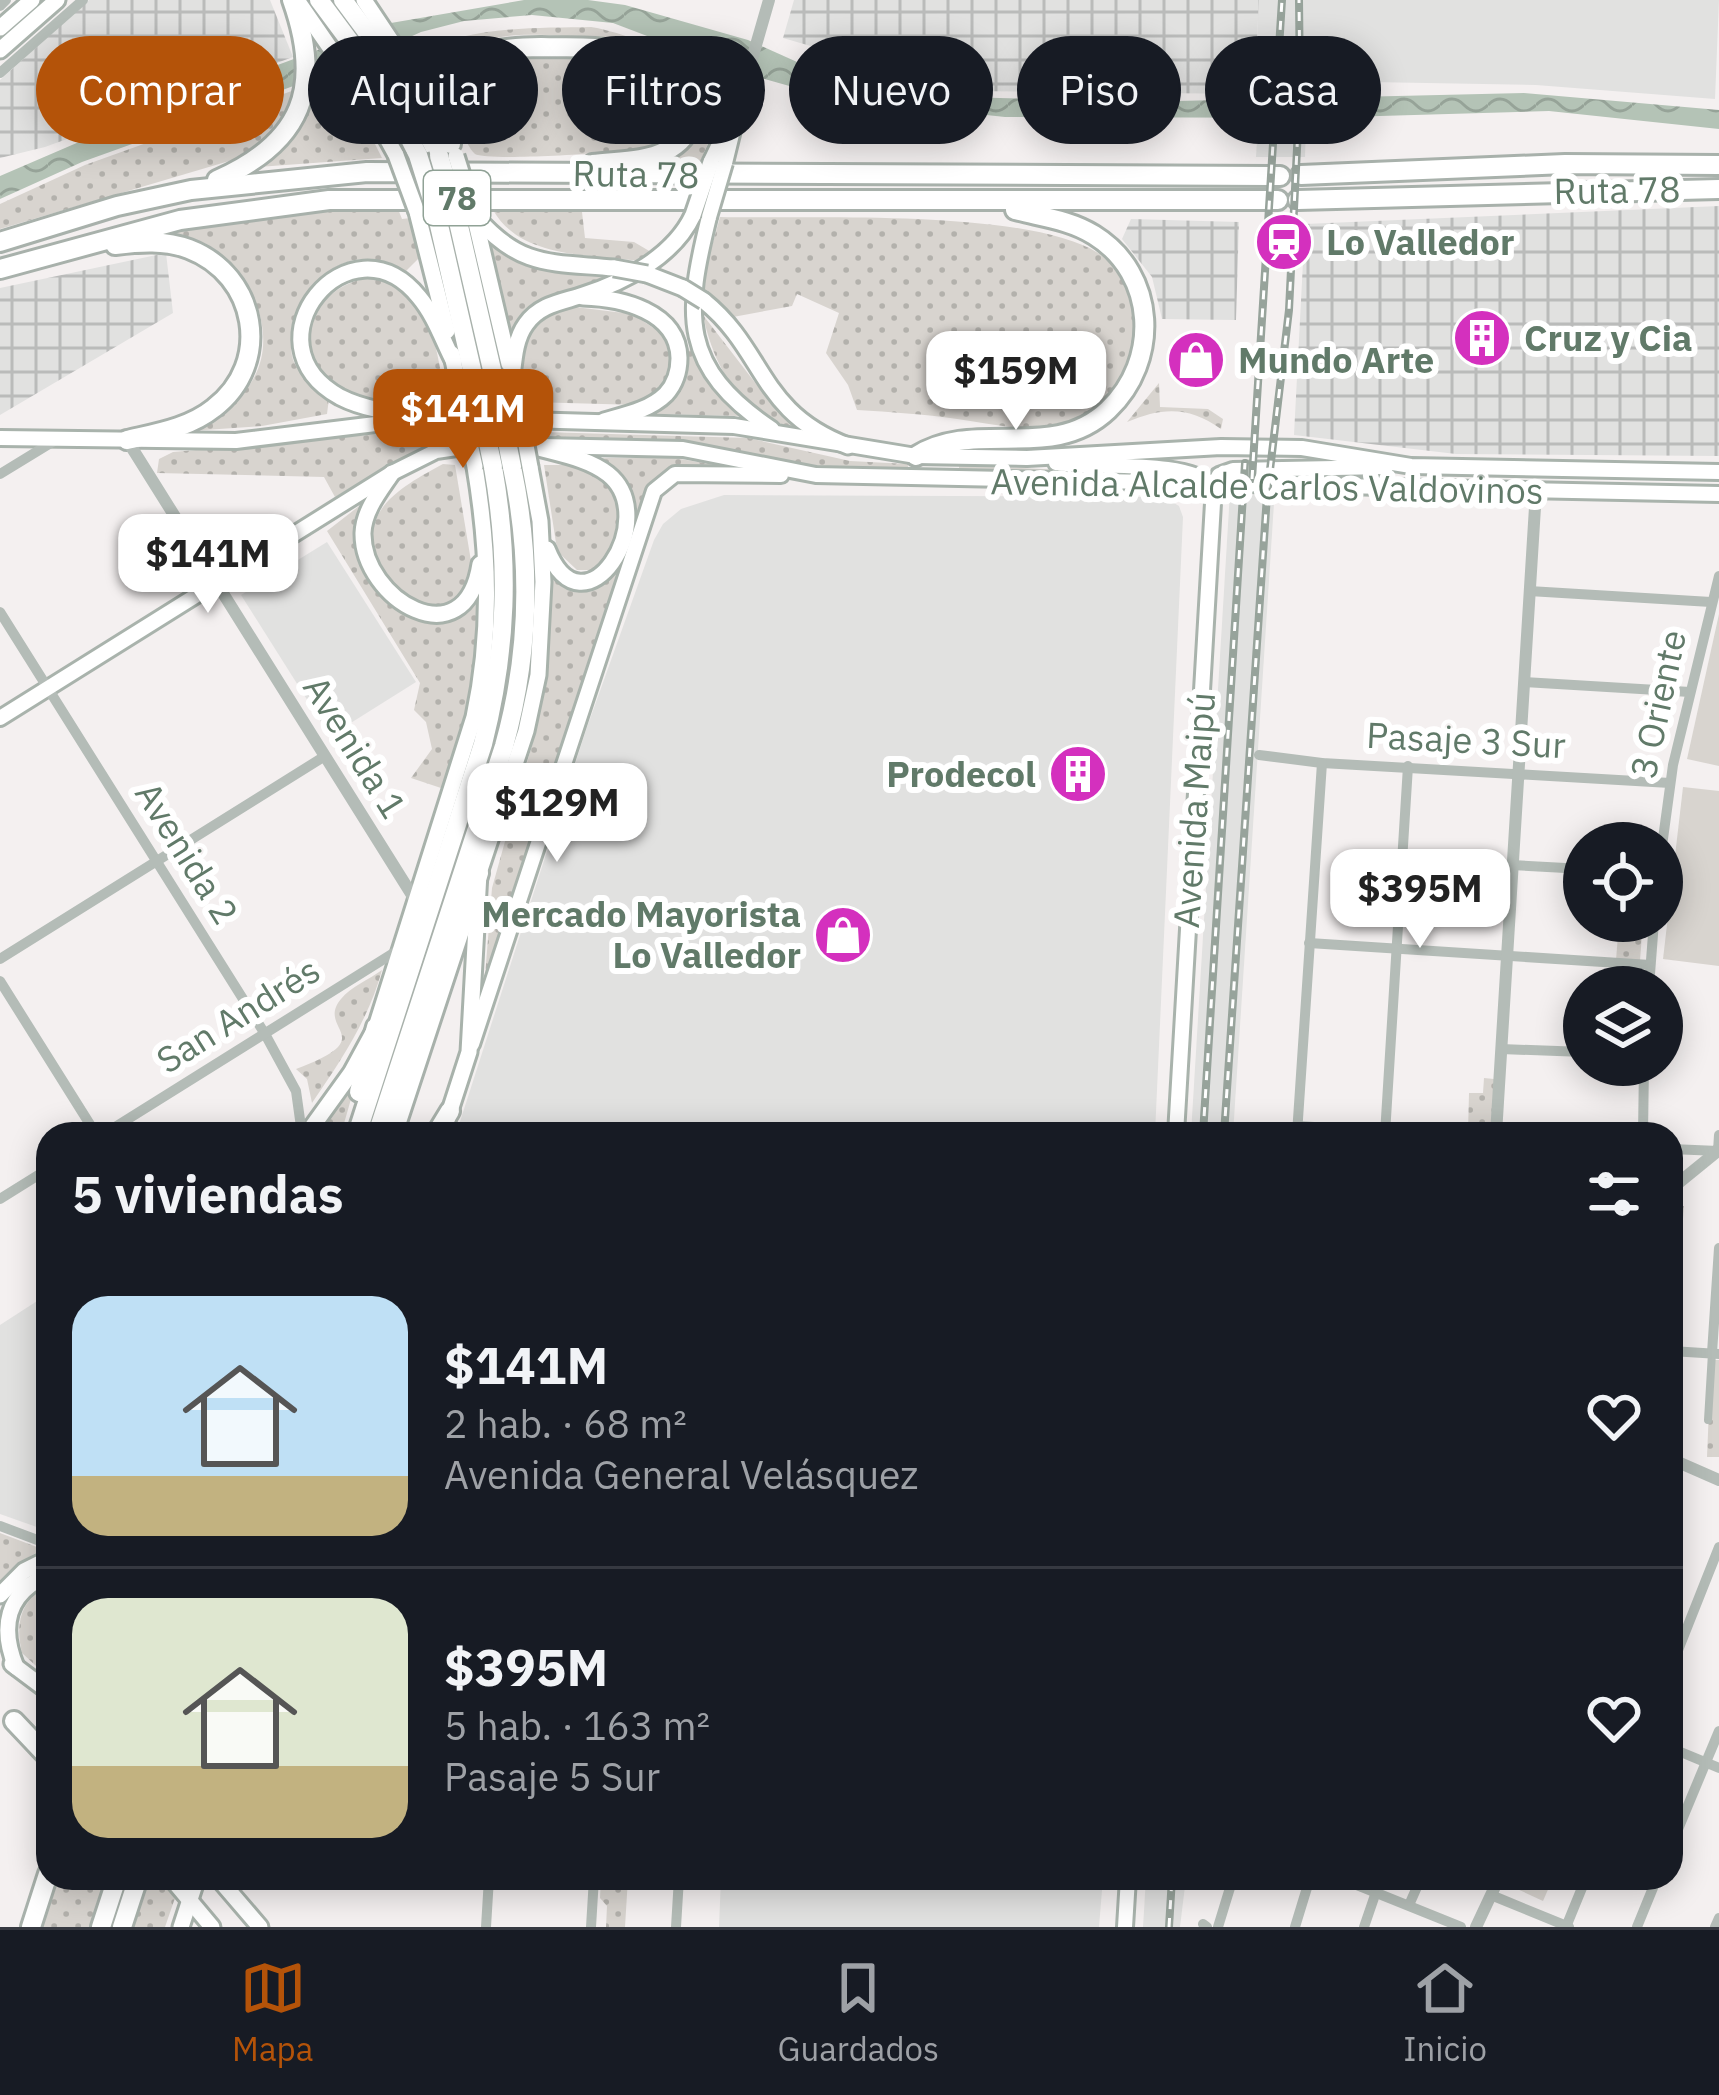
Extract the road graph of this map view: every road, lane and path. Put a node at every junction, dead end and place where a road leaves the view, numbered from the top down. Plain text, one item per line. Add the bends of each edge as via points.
1 (32, 0) edge
2 (57, 0) edge
3 (83, 0) edge
4 (294, 0) edge
5 (320, 0) edge
6 (343, 0) edge
7 (364, 0) edge
8 (770, 0) edge
9 (4, 10) edge
10 (358, 23) junction
11 (310, 36) edge
12 (368, 36) edge
13 (759, 36) edge
14 (0, 50) edge
15 (0, 73) edge
16 (308, 73) edge
17 (390, 144) edge
18 (414, 144) edge
19 (444, 144) edge
20 (725, 144) edge
21 (449, 152) junction
22 (1719, 164) edge
23 (556, 173) junction
24 (1719, 189) edge
25 (190, 190) junction
26 (1277, 200) dead end
27 (1298, 200) dead end
28 (987, 203) junction
29 (451, 213) junction
30 (701, 216) junction
31 (0, 242) edge
32 (51, 253) junction
33 (0, 268) edge
34 (580, 296) junction
35 (454, 362) junction
36 (512, 378) junction
37 (488, 396) junction
38 (439, 419) junction
39 (604, 421) junction
40 (777, 432) junction
41 (0, 438) edge
42 (57, 439) junction
43 (127, 440) junction
44 (528, 445) junction
45 (848, 446) junction
46 (916, 456) junction
47 (1027, 458) junction
48 (1411, 466) junction
49 (502, 467) junction
50 (1570, 469) junction
51 (1719, 472) edge
52 (392, 473) junction
53 (0, 474) edge
54 (816, 475) junction
55 (1214, 486) junction
56 (1536, 491) junction
57 (1719, 494) edge
58 (482, 513) junction
59 (540, 521) junction
60 (1719, 576) edge
61 (216, 582) junction
62 (1529, 591) junction
63 (1712, 602) junction
64 (0, 612) edge
65 (1524, 682) junction
66 (47, 688) junction
67 (1690, 692) junction
68 (0, 718) edge
69 (1259, 755) dead end
70 (325, 756) junction
71 (1322, 763) junction
72 (1408, 766) junction
73 (1518, 772) junction
74 (1670, 783) junction
75 (1665, 822) edge
76 (156, 861) junction
77 (1512, 865) junction
78 (1563, 868) edge
79 (479, 873) junction
80 (417, 902) junction
81 (1652, 942) edge
82 (1309, 944) junction
83 (403, 947) junction
84 (1396, 949) junction
85 (1507, 955) junction
86 (0, 959) edge
87 (1650, 965) joint
88 (0, 981) edge
89 (376, 1027) junction
90 (265, 1034) junction
91 (1501, 1049) junction
92 (1563, 1051) edge
93 (469, 1052) junction
94 (1644, 1086) edge
95 (450, 1112) joint
96 (92, 1122) edge
97 (120, 1122) edge
98 (302, 1122) edge
99 (313, 1122) edge
100 (350, 1122) edge
101 (361, 1122) edge
102 (381, 1122) edge
103 (397, 1122) edge
104 (445, 1122) edge
105 (1177, 1122) edge
106 (1298, 1122) edge
107 (1386, 1122) edge
108 (1497, 1122) edge
109 (1643, 1122) edge
110 (1719, 1135) edge
111 (1683, 1150) edge
112 (1719, 1151) edge
113 (36, 1176) edge
114 (1683, 1180) edge
115 (0, 1199) edge
116 (1719, 1248) edge
117 (1683, 1352) edge
118 (1715, 1354) edge
119 (1708, 1420) dead end
120 (1683, 1468) edge
121 (1719, 1480) edge
122 (0, 1526) edge
123 (36, 1540) edge
124 (1719, 1547) edge
125 (36, 1565) edge
126 (36, 1582) edge
127 (0, 1595) edge
128 (1683, 1638) edge
129 (0, 1656) edge
130 (16, 1667) junction
131 (36, 1682) edge
132 (7, 1716) edge
133 (1719, 1731) edge
134 (36, 1736) edge
135 (36, 1745) edge
136 (1683, 1753) edge
137 (1706, 1763) junction
138 (1719, 1768) edge
139 (1683, 1818) edge
140 (43, 1890) edge
141 (113, 1890) edge
142 (134, 1890) edge
143 (181, 1890) edge
144 (193, 1890) edge
145 (228, 1890) edge
146 (488, 1890) edge
147 (593, 1890) edge
148 (678, 1890) edge
149 (1127, 1890) edge
150 (1229, 1890) edge
151 (1306, 1890) edge
152 (1371, 1890) edge
153 (1416, 1890) edge
154 (1493, 1890) edge
155 (1581, 1890) edge
156 (1653, 1890) edge
157 (1376, 1892) junction
158 (1491, 1894) junction
159 (189, 1900) junction
160 (1409, 1905) junction
161 (1719, 1918) edge
162 (31, 1927) edge
163 (100, 1927) edge
164 (122, 1927) edge
165 (181, 1927) edge
166 (212, 1927) edge
167 (260, 1927) edge
168 (486, 1927) edge
169 (591, 1927) edge
170 (676, 1927) edge
171 (1125, 1927) edge
172 (1218, 1927) edge
173 (1294, 1927) edge
174 (1364, 1927) edge
175 (1461, 1927) edge
176 (1476, 1927) edge
177 (1567, 1927) edge
178 (1636, 1927) edge
179 (1715, 1927) edge

1 - 9 main road
2 - 14 main road
3 - 15 street
4 - 11 highway
5 - 10 highway
6 - 10 highway
7 - 10 main road
8 - 13 street
10 - 12 highway
16 - 25 highway via 294,120 268,151
17 - 29 main road, bridge
18 - 29 highway, bridge
19 - 21 highway
20 - 30 main road, bridge
21 - 23 highway via 451,85 464,64 492,50 612,50 648,64 681,93 688,119 670,148
21 - 29 highway, bridge
22 - 23 highway, Ruta 78 / 78 via 1290,176
23 - 25 highway, Ruta 78 / 78 via 367,172
24 - 27 highway, Ruta 78
25 - 31 highway, Ruta 78 / 78
26 - 28 highway, Ruta 78 / 78
28 - 32 highway, Ruta 78 / 78 via 329,200 180,220
28 - 46 highway via 1073,224 1117,253 1140,292 1142,355 1124,393 1078,432 948,440
29 - 35 main road
29 - 36 main road
29 - 37 highway
29 - 45 main road, bridge via 520,256 647,274 683,288 728,324 783,406
30 - 34 main road via 664,253
30 - 40 main road via 692,285 698,340 725,390
32 - 33 highway, Ruta 78 / 78
32 - 43 highway via 179,245 223,269 246,303 250,350 226,397 189,422
34 - 36 main road via 526,322
34 - 39 main road via 645,310 668,327 678,350 663,397
35 - 37 main road
35 - 38 main road via 419,296 379,271 336,277 302,319 307,363 329,389 365,406
36 - 37 main road
37 - 49 highway, bridge
37 - 49 main road, bridge
38 - 39 main road, Avenida Alcalde Carlos Valdovinos
38 - 43 main road, Avenida Alcalde Carlos Valdovinos via 236,441
39 - 40 main road, Avenida Alcalde Carlos Valdovinos
40 - 45 main road, Avenida Alcalde Carlos Valdovinos
41 - 42 main road, Avenida Alcalde Carlos Valdovinos
42 - 43 main road, Avenida Alcalde Carlos Valdovinos
42 - 53 street
43 - 61 street, Avenida 1
44 - 52 main road, Avenida Alcalde Carlos Valdovinos via 445,449
44 - 54 main road, Avenida Alcalde Carlos Valdovinos via 682,449
44 - 59 main road via 603,470 626,505 611,569 586,582 556,568
45 - 46 main road, Avenida Alcalde Carlos Valdovinos
46 - 47 main road, Avenida Alcalde Carlos Valdovinos
47 - 48 main road, Avenida Alcalde Carlos Valdovinos via 1302,448
47 - 55 main road via 1178,469
48 - 50 main road, Avenida Alcalde Carlos Valdovinos
48 - 55 main road via 1229,470
49 - 58 main road
49 - 59 main road
49 - 101 highway via 506,586 496,691
49 - 102 highway via 526,574 518,689
50 - 51 main road, Avenida Alcalde Carlos Valdovinos
50 - 56 main road
52 - 58 main road via 368,511 364,542 387,586 414,612 447,613 472,593
52 - 61 main road, Avenida Alcalde Carlos Valdovinos
54 - 55 main road, Avenida Alcalde Carlos Valdovinos
54 - 93 main road via 684,473 654,491
55 - 56 main road, Avenida Alcalde Carlos Valdovinos
55 - 105 main road, Avenida Maipú
56 - 57 main road, Avenida Alcalde Carlos Valdovinos
56 - 62 street
58 - 80 main road via 488,601 481,682
59 - 79 main road via 535,692
60 - 63 street, 3 Oriente
61 - 66 main road, Avenida Alcalde Carlos Valdovinos
61 - 70 street, Avenida 1
62 - 63 street
62 - 65 street
63 - 67 street, 3 Oriente
64 - 66 street, Avenida 2
65 - 67 street
65 - 73 street
66 - 68 main road, Avenida Alcalde Carlos Valdovinos
66 - 76 street, Avenida 2
67 - 74 street, 3 Oriente
69 - 71 street, Pasaje 3 Sur
70 - 76 street
70 - 80 street, Avenida 1
71 - 72 street, Pasaje 3 Sur
71 - 82 street
72 - 73 street, Pasaje 3 Sur
72 - 84 street
73 - 74 street, Pasaje 3 Sur
73 - 77 street
74 - 75 street, 3 Oriente
76 - 86 street
76 - 90 street, Avenida 2
77 - 78 street
77 - 85 street
79 - 93 main road
79 - 103 highway
80 - 83 main road
81 - 87 street
82 - 84 street
82 - 106 street
83 - 89 main road
83 - 90 street, San Andrés
84 - 85 street
84 - 107 street
85 - 87 street
85 - 91 street
88 - 96 street
89 - 99 main road
89 - 100 highway
90 - 97 street, San Andrés
90 - 98 street, Avenida 2 via 296,1091
91 - 92 street
91 - 108 street
93 - 95 main road
94 - 109 street
95 - 104 highway
110 - 112 street
111 - 112 street
112 - 114 street
113 - 115 street
116 - 118 street
117 - 118 street
118 - 119 street
120 - 121 street
122 - 123 street
124 - 128 street
125 - 127 main road
126 - 130 main road via 8,1611 5,1635
129 - 130 main road
130 - 131 main road
132 - 134 main road
132 - 135 highway
133 - 137 street
136 - 137 street
137 - 138 street
137 - 139 street
140 - 162 highway
141 - 163 highway
142 - 164 highway
143 - 159 main road
144 - 159 main road
145 - 167 main road
146 - 168 street
147 - 169 street
148 - 170 street
149 - 171 main road
150 - 172 street
151 - 173 street
152 - 157 street
153 - 160 street
154 - 158 street
155 - 177 street
156 - 178 street
157 - 160 street
157 - 174 street
158 - 176 street
158 - 177 street
159 - 165 main road
159 - 166 main road
160 - 175 street
161 - 179 street

